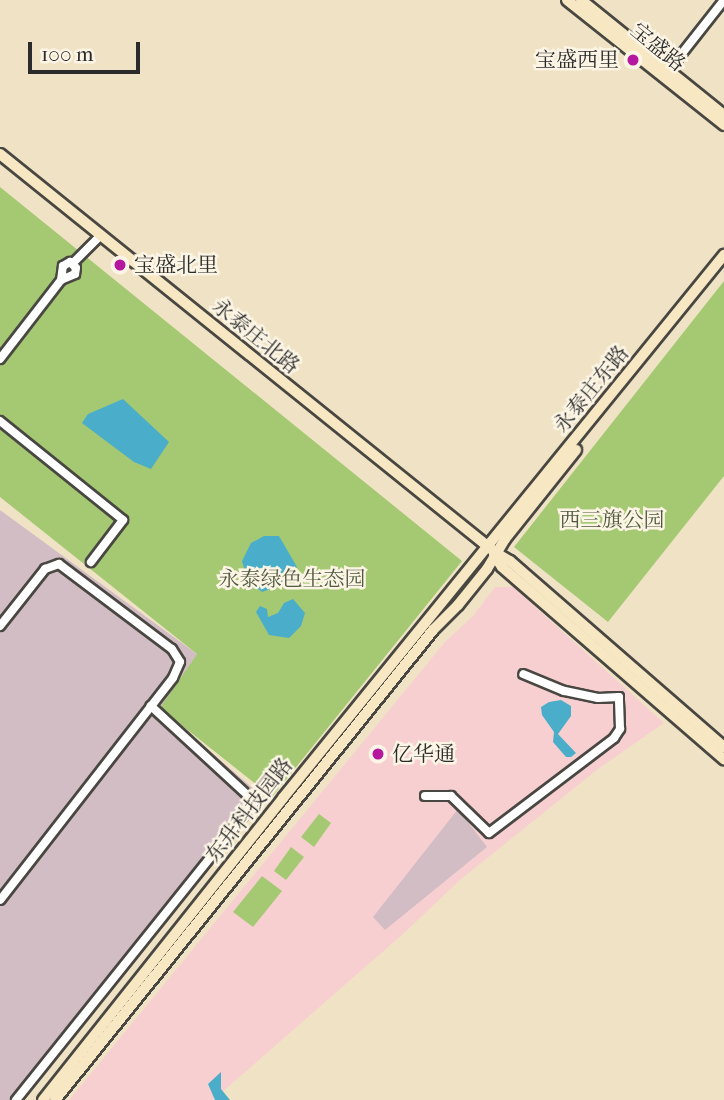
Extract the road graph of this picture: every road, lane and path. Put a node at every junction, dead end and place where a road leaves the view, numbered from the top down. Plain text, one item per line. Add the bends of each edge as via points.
1 (568, 0) edge
2 (581, 0) edge
3 (724, 0) edge
4 (669, 70) junction
5 (724, 115) edge
6 (724, 125) edge
7 (0, 153) edge
8 (100, 235) junction
9 (724, 255) edge
10 (724, 266) edge
11 (0, 359) edge
12 (0, 421) edge
13 (493, 552) junction
14 (91, 562) dead end
15 (0, 626) edge
16 (523, 674) dead end
17 (151, 706) junction
18 (724, 747) edge
19 (724, 759) edge
20 (425, 796) dead end
21 (0, 900) edge
22 (16, 1100) edge
23 (43, 1100) edge
24 (55, 1100) edge

1 - 6 street, 宝盛路
2 - 4 street, 宝盛路
3 - 4 street
4 - 5 street, 宝盛路
7 - 8 street, 永泰庄北路
8 - 11 street via 73,263 64,264 61,280
8 - 13 street, 永泰庄北路
9 - 13 street, 永泰庄东路
10 - 13 street, 永泰庄东路
12 - 14 street via 124,520
13 - 18 street, 永泰庄北路 via 559,603
13 - 19 street, 永泰庄北路 via 502,567
13 - 23 street, 东升科技园路 via 283,798
13 - 24 street, 东升科技园路
15 - 17 street via 45,569 59,564 178,654 178,669
16 - 20 street via 564,691 619,697 620,729 489,833 451,796
17 - 21 street
17 - 22 street via 255,802

